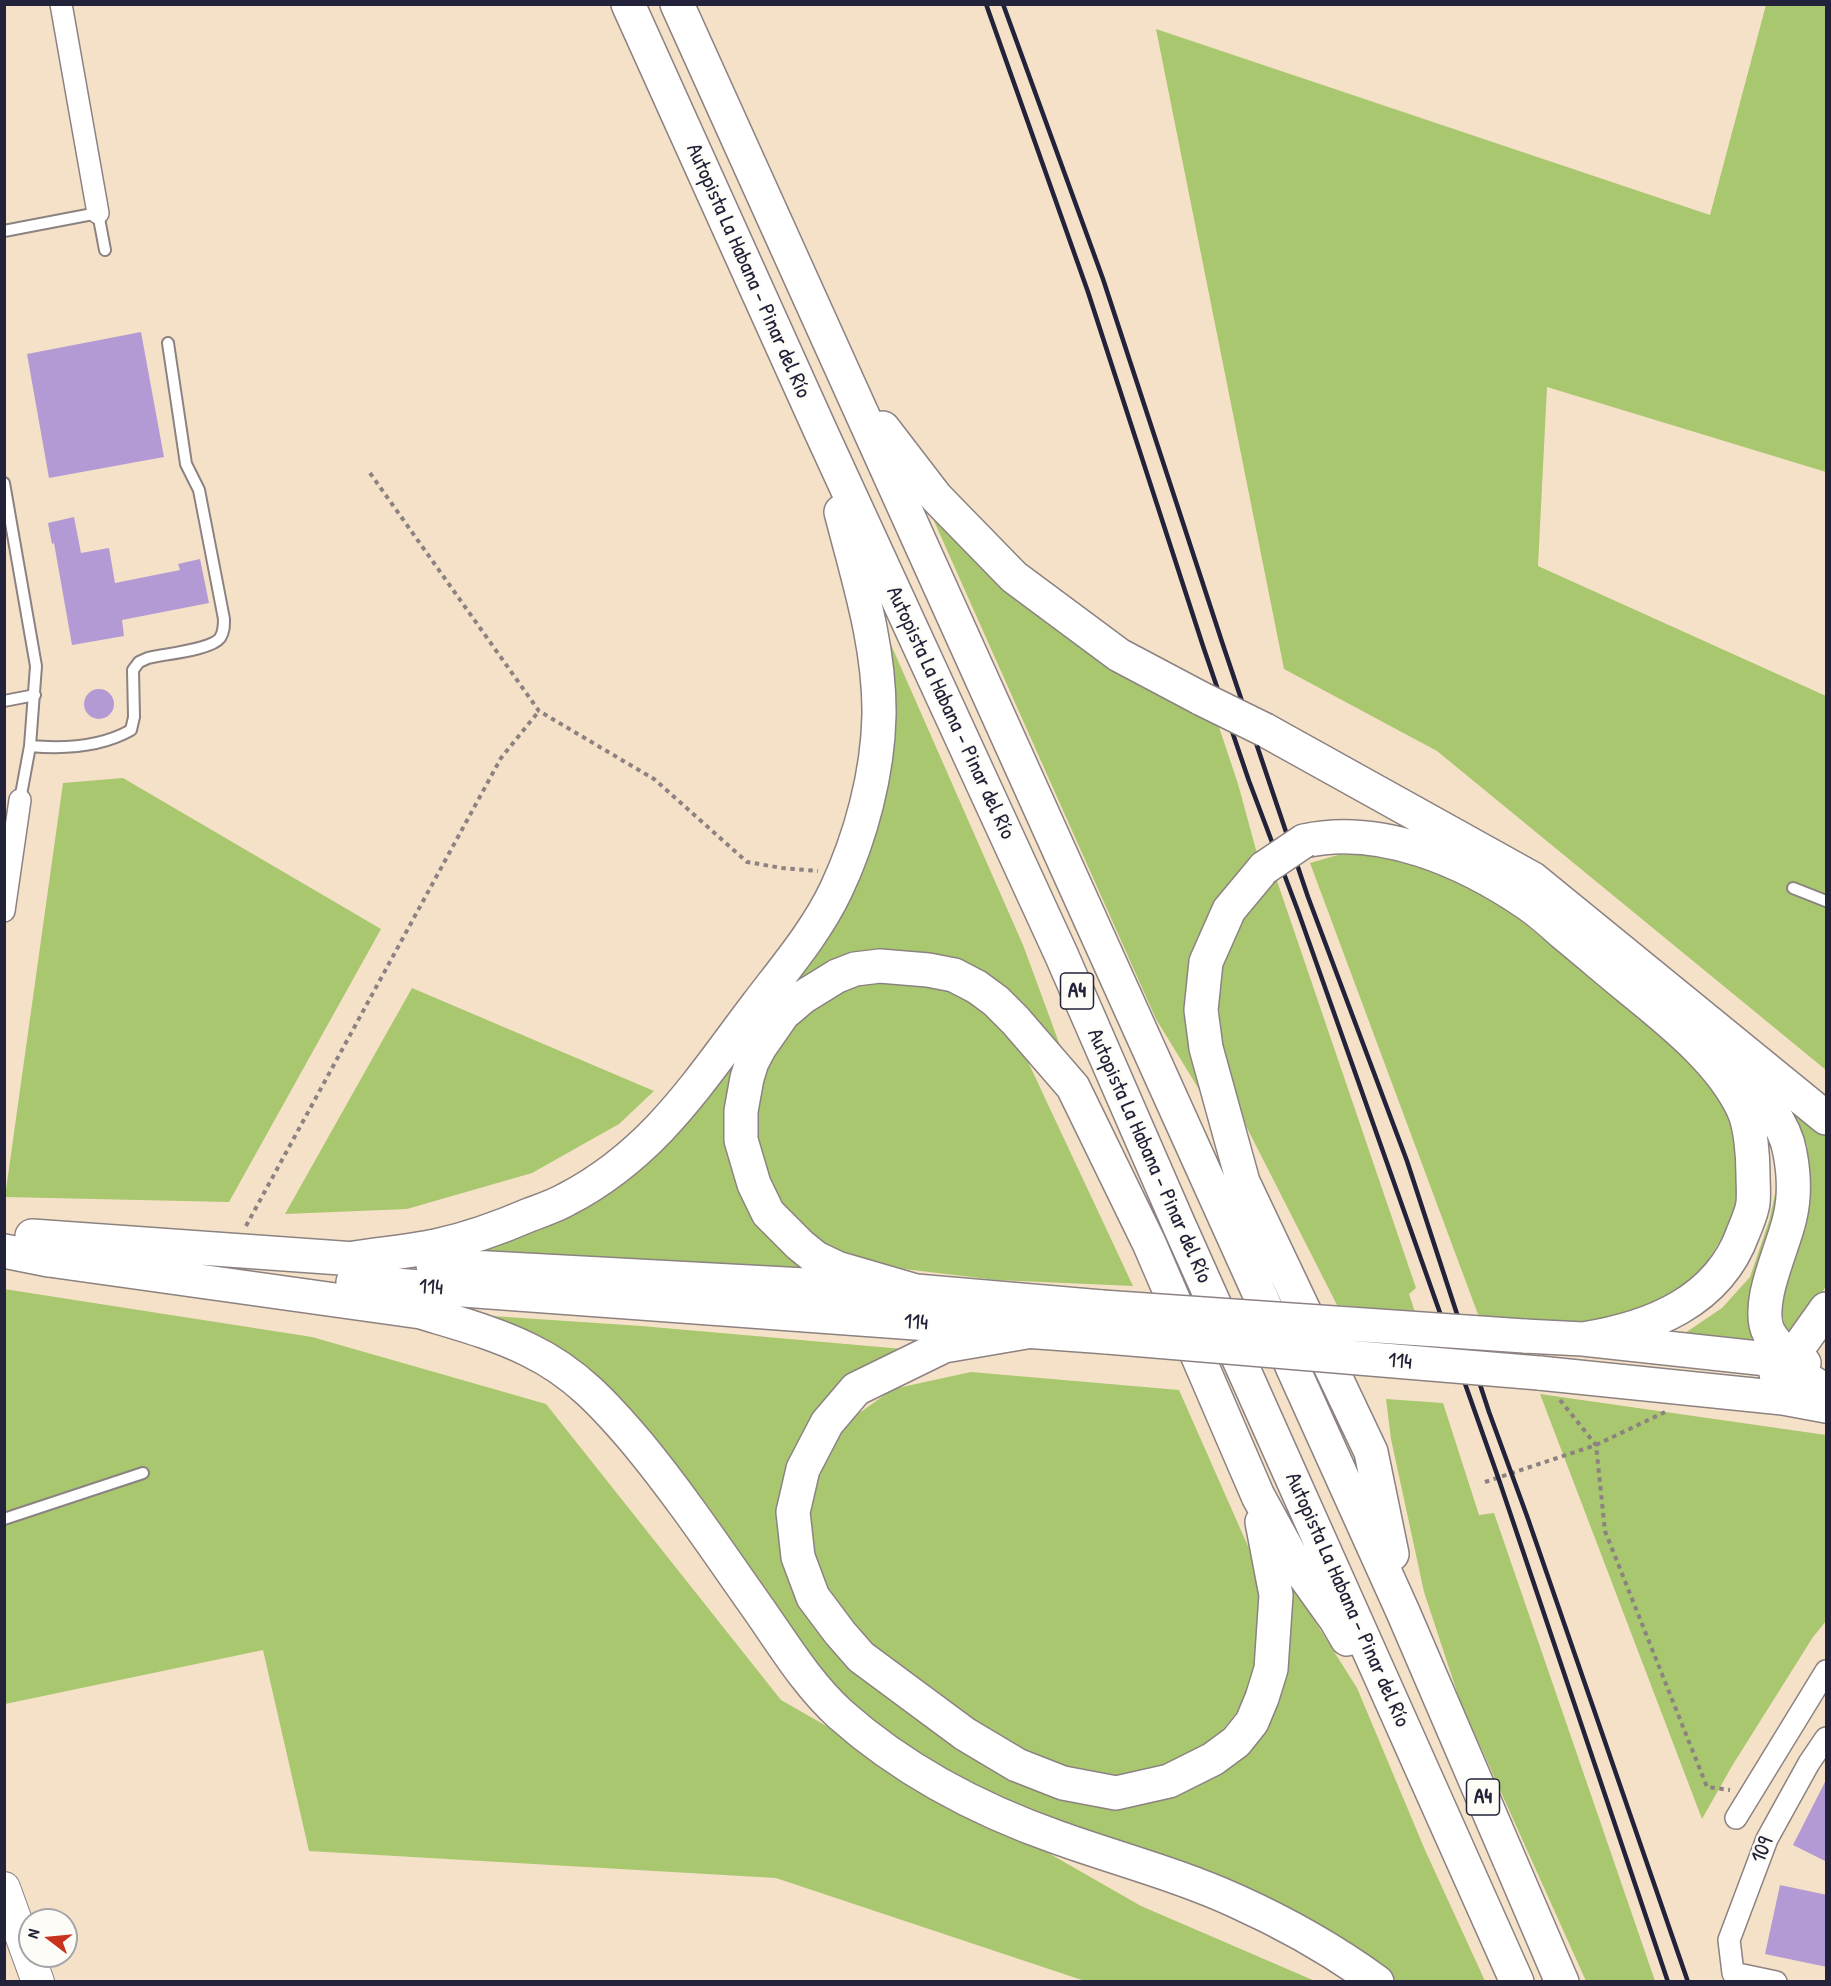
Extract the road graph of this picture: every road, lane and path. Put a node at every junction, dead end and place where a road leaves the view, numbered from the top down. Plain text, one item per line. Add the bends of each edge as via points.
1 (61, 4) edge
2 (628, 4) edge
3 (677, 4) edge
4 (98, 213) junction
5 (4, 231) edge
6 (105, 250) dead end
7 (168, 343) dead end
8 (845, 378) junction
9 (821, 432) junction
10 (370, 473) dead end
11 (4, 483) edge
12 (34, 695) junction
13 (4, 701) edge
14 (539, 711) junction
15 (30, 746) junction
16 (20, 800) joint
17 (843, 873) junction
18 (1793, 888) dead end
19 (1827, 902) edge
20 (4, 911) edge
21 (1061, 954) junction
22 (1660, 1014) junction
23 (1827, 1118) edge
24 (1184, 1124) junction
25 (1243, 1182) junction
26 (1122, 1184) junction
27 (4, 1236) edge
28 (232, 1250) junction
29 (4, 1251) edge
30 (349, 1259) junction
31 (49, 1260) junction
32 (916, 1291) junction
33 (1827, 1309) edge
34 (1104, 1322) junction
35 (1032, 1331) junction
36 (1583, 1339) junction
37 (1789, 1361) junction
38 (1827, 1366) edge
39 (1539, 1373) junction
40 (1626, 1382) junction
41 (1827, 1390) edge
42 (1827, 1406) edge
43 (1668, 1411) dead end
44 (1596, 1445) junction
45 (143, 1473) dead end
46 (1485, 1482) dead end
47 (1258, 1496) junction
48 (4, 1519) edge
49 (1403, 1612) junction
50 (1827, 1671) edge
51 (1827, 1738) edge
52 (1428, 1780) junction
53 (1752, 1792) junction
54 (1736, 1818) dead end
55 (4, 1888) edge
56 (38, 1982) edge
57 (1377, 1982) edge
58 (1517, 1982) edge
59 (1562, 1982) edge
60 (1776, 1982) edge

1 - 4 street
2 - 9 highway, Autopista La Habana - Pinar del Río / A4
3 - 8 highway, Autopista La Habana - Pinar del Río / A4
4 - 5 lane
4 - 6 lane
7 - 15 lane via 186,464 199,490 224,619 223,633 208,646 140,662 133,670 134,717 130,730 118,737 72,747
8 - 23 highway, bridge via 936,497 1014,578 1119,655 1265,730 1533,879
8 - 24 highway, Autopista La Habana - Pinar del Río / A4
9 - 17 highway via 868,619 879,715 868,793
9 - 21 highway, Autopista La Habana - Pinar del Río / A4
10 - 14 path
11 - 12 lane via 36,666
12 - 13 lane
12 - 15 lane
14 - 17 path via 654,779 747,862
14 - 28 path via 501,758
15 - 16 lane
16 - 20 street
17 - 30 highway via 814,928 787,965 684,1101 635,1154 566,1200 491,1231 436,1246
18 - 19 lane
21 - 26 highway
21 - 52 highway, Autopista La Habana - Pinar del Río / A4
22 - 25 highway, bridge via 1529,904 1477,874 1424,851 1363,837 1304,841 1264,868 1229,910 1206,962 1201,1010 1206,1048
22 - 36 highway via 1716,1066 1744,1110 1753,1157 1753,1205 1737,1249 1725,1269 1698,1298 1638,1326
22 - 37 highway via 1739,1074 1779,1123 1790,1150 1794,1187 1790,1217 1765,1303 1768,1331
24 - 25 highway
24 - 49 highway, Autopista La Habana - Pinar del Río / A4
25 - 49 highway via 1371,1452
26 - 32 highway via 1073,1087 1015,1020 977,987 954,975 903,967 855,969 837,976 783,1014 760,1047 747,1077 741,1140 754,1184 768,1213 800,1245 837,1268
26 - 47 highway
27 - 28 highway, 114
28 - 30 highway, 114
29 - 31 highway, 114
30 - 32 highway, 114
31 - 35 highway, 114
31 - 57 highway via 421,1312 530,1350 569,1374 603,1403 667,1479 806,1676 840,1713 881,1746 967,1801 1056,1838 1235,1900 1342,1957
32 - 34 highway, 114
33 - 37 highway
34 - 35 highway, 114
34 - 36 highway, 114, bridge
34 - 39 highway, 114, bridge
35 - 47 highway via 944,1346 856,1389 827,1423 804,1469 793,1512 804,1576 813,1597 840,1633 884,1675 965,1734 1017,1764 1064,1783 1116,1794 1169,1781 1236,1742 1252,1722 1262,1698 1271,1669 1275,1595
36 - 37 highway, 114
37 - 38 highway, 114
37 - 40 highway via 1775,1375 1762,1378
37 - 41 highway via 1816,1386
39 - 40 highway, 114
39 - 44 path
40 - 42 highway, 114
43 - 44 path
44 - 46 path
44 - 53 path via 1605,1531 1707,1787
45 - 48 lane
47 - 52 highway via 1293,1560 1336,1620
49 - 59 highway, Autopista La Habana - Pinar del Río / A4
50 - 53 street
51 - 60 street, 109 via 1767,1839 1730,1940 1733,1973
52 - 58 highway, Autopista La Habana - Pinar del Río / A4
53 - 54 street
55 - 56 street

